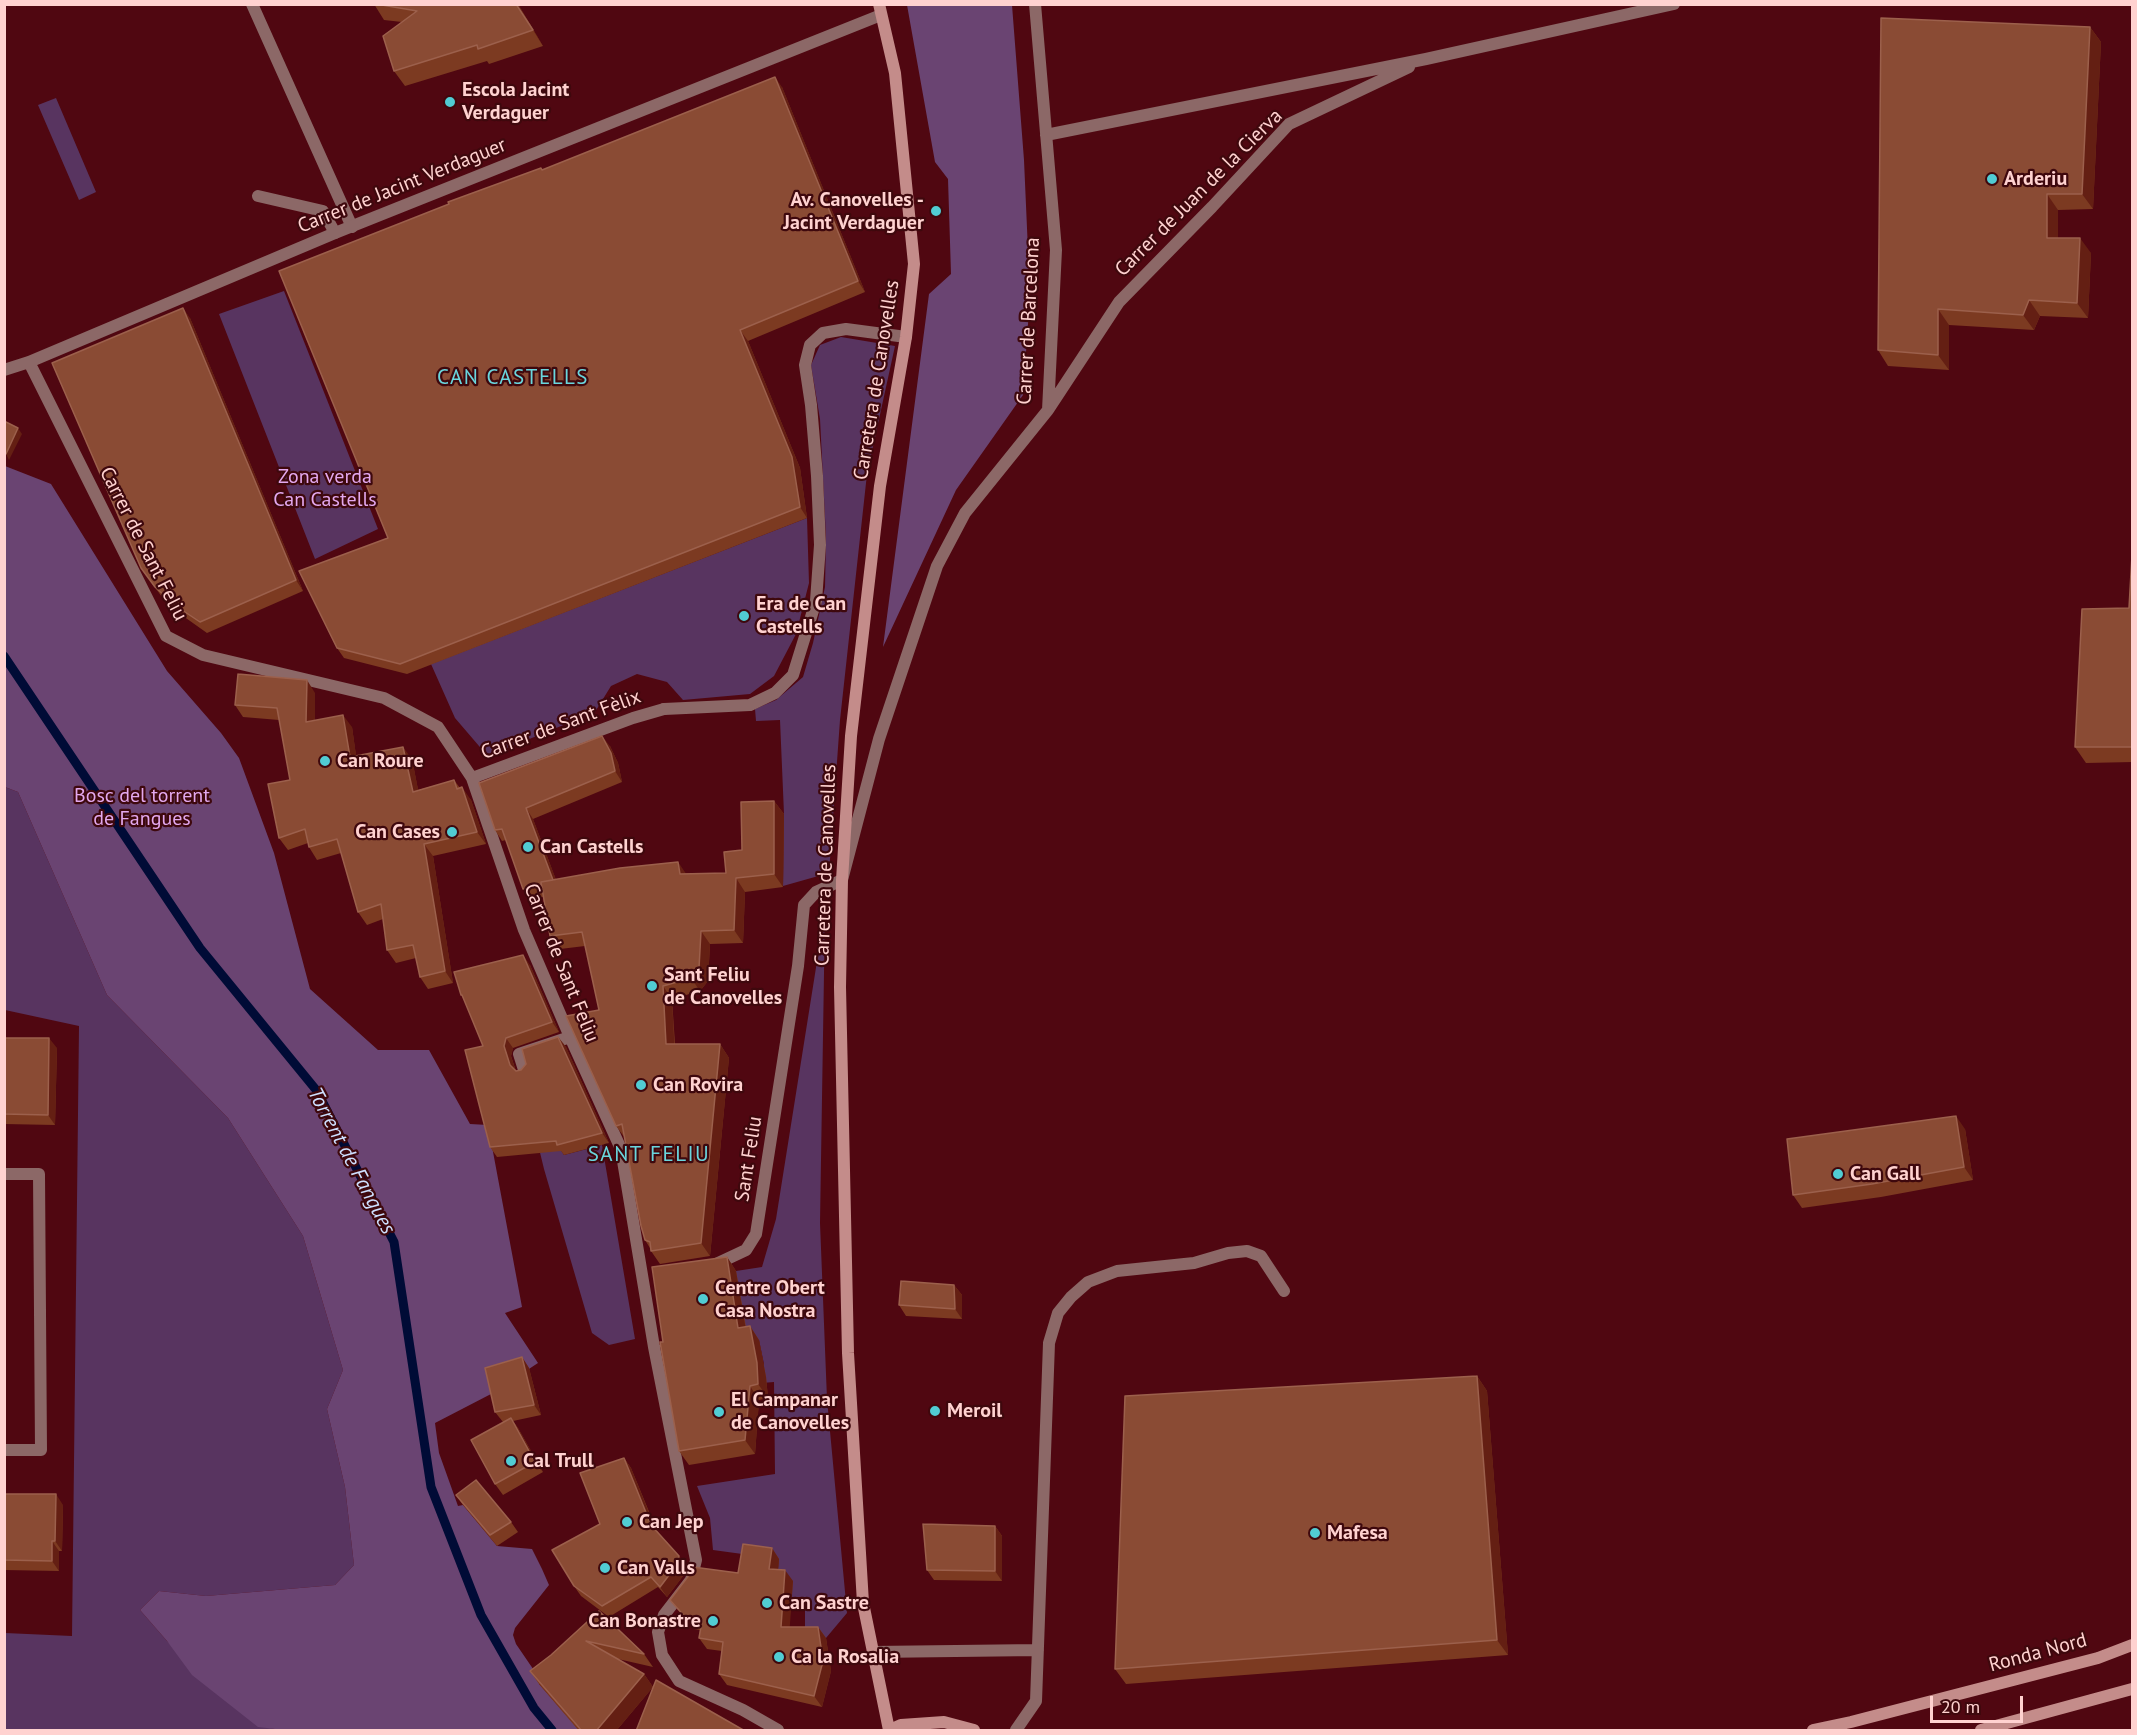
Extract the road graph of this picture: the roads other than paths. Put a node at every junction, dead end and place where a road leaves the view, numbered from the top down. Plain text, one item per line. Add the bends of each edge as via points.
1 (252, 4) edge
2 (1035, 4) edge
3 (1674, 4) edge
4 (880, 10) edge
5 (1426, 59) junction
6 (1046, 135) junction
7 (258, 196) dead end
8 (352, 227) junction
9 (335, 233) junction
10 (906, 337) junction
11 (29, 362) junction
12 (4, 370) edge
13 (1048, 410) junction
14 (472, 778) junction
15 (842, 880) junction
16 (570, 1037) junction
17 (525, 1073) edge
18 (4, 1174) edge
19 (705, 1266) edge
20 (1284, 1291) dead end
21 (4, 1450) edge
22 (2133, 1645) edge
23 (1038, 1650) junction
24 (873, 1652) junction
25 (2133, 1689) edge
26 (778, 1731) edge
27 (890, 1731) edge
28 (974, 1731) edge
29 (1016, 1731) edge
30 (1813, 1731) edge
31 (1981, 1731) edge

1 - 8 street
2 - 6 street, Carrer de Barcelona
3 - 5 street, Carrer de Juan de la Cierva
4 - 8 street, Carrer de Jacint Verdaguer
4 - 10 street, Carretera de Canovelles via 895,73 914,264
5 - 6 street, Carrer de Juan de la Cierva
5 - 13 street, Carrer de Juan de la Cierva via 1289,124 1119,302
6 - 13 street, Carrer de Barcelona via 1056,250
7 - 9 street via 323,211
8 - 9 street, Carrer de Jacint Verdaguer
9 - 11 street, Carrer de Jacint Verdaguer
10 - 14 street, Carrer de Sant Fèlix via 846,329 823,333 810,345 805,365 820,546 816,602 793,675 775,693 750,705 664,709
10 - 15 street, Carretera de Canovelles via 880,486 851,736
11 - 12 street, Carrer de Jacint Verdaguer
11 - 14 street, Carrer de Sant Feliu via 166,636 203,655 384,698 438,727
13 - 15 street, Carrer de Barcelona via 965,513 937,566 879,739
14 - 16 street, Carrer de Sant Feliu via 524,930
15 - 19 street, Sant Feliu via 816,892 804,905 756,1234 746,1250
15 - 24 street, Carretera de Canovelles via 840,987 848,1353 863,1604
16 - 17 street via 519,1054
16 - 26 street, Carrer de Sant Feliu via 621,1149 648,1275 654,1347 696,1560 691,1580 664,1615 658,1632 662,1655 679,1681
18 - 21 street via 39,1174 41,1450
20 - 23 street via 1261,1256 1247,1251 1194,1263 1117,1271 1088,1282 1058,1313 1049,1343
22 - 30 street, Ronda Nord via 2098,1658
23 - 24 street
23 - 29 street via 1036,1701
24 - 27 street, Carretera de Canovelles
25 - 31 street
27 - 28 street via 902,1725 944,1722

